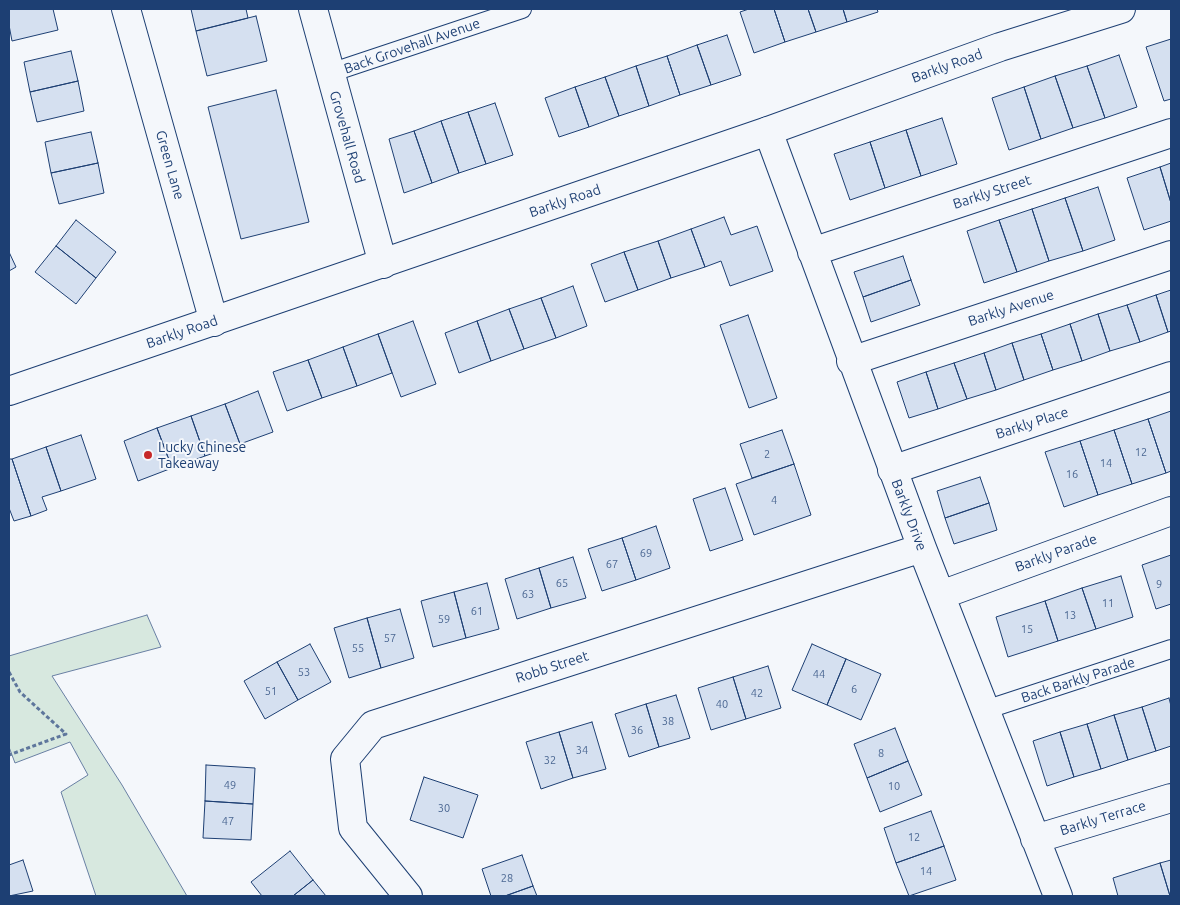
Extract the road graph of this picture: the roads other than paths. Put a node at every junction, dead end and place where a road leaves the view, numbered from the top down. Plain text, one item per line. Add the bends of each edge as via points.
1 (126, 9) edge
2 (313, 9) edge
3 (522, 9) edge
4 (1121, 9) edge
5 (330, 74) junction
6 (768, 131) junction
7 (1171, 133) edge
8 (812, 252) junction
9 (1171, 255) edge
10 (383, 264) junction
11 (214, 322) junction
12 (851, 361) junction
13 (1171, 376) edge
14 (9, 391) edge
15 (892, 470) junction
16 (1171, 511) edge
17 (922, 548) junction
18 (941, 595) junction
19 (1171, 649) edge
20 (985, 710) junction
21 (1171, 798) edge
22 (1035, 839) junction
23 (408, 896) edge
24 (1058, 896) edge

1 - 11 street, Green Lane
2 - 5 street, Grovehall Road
3 - 5 lane, Back Grovehall Avenue
4 - 6 street, Barkly Road via 1000,47
5 - 10 street, Grovehall Road
6 - 8 street, Barkly Drive
6 - 10 street, Barkly Road
7 - 8 street, Barkly Street
8 - 12 street, Barkly Drive
9 - 12 street, Barkly Avenue
10 - 11 street, Barkly Road
11 - 14 street, Barkly Road
12 - 15 street, Barkly Drive
13 - 15 street, Barkly Place
15 - 17 street, Barkly Drive
16 - 18 street, Barkly Parade
17 - 18 street, Barkly Drive
17 - 23 street, Robb Street via 373,724 345,759 353,828
18 - 20 street, Barkly Drive
19 - 20 lane, Back Barkly Parade
20 - 22 street, Barkly Drive
21 - 22 street, Barkly Terrace
22 - 24 street, Barkly Drive

